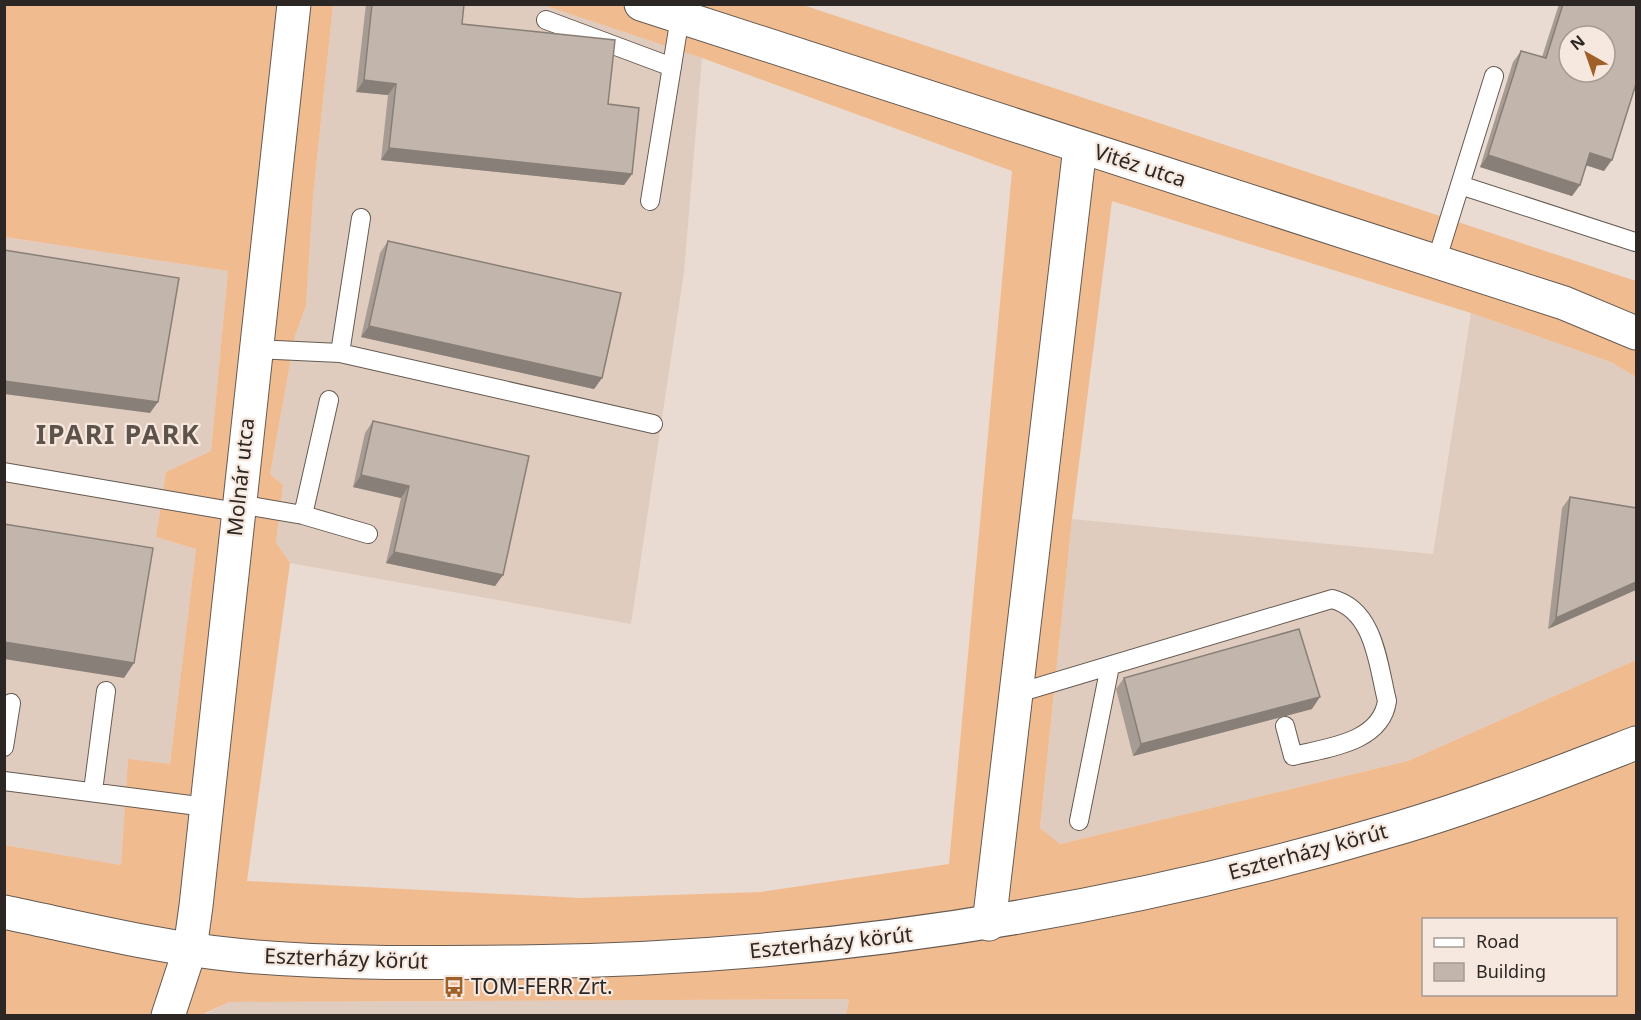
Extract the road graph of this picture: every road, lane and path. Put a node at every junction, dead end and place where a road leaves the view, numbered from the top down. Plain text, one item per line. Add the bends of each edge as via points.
1 (294, 4) edge
2 (641, 4) edge
3 (680, 17) junction
4 (546, 20) dead end
5 (672, 67) junction
6 (1494, 75) dead end
7 (1080, 147) junction
8 (1460, 185) junction
9 (650, 201) dead end
10 (361, 218) dead end
11 (1635, 242) edge
12 (1436, 262) junction
13 (1636, 333) edge
14 (255, 349) junction
15 (340, 353) junction
16 (329, 400) dead end
17 (653, 424) dead end
18 (4, 471) edge
19 (238, 508) junction
20 (303, 514) junction
21 (368, 534) dead end
22 (1110, 666) junction
23 (106, 691) dead end
24 (1016, 694) junction
25 (11, 703) dead end
26 (1285, 726) edge
27 (1636, 743) edge
28 (4, 747) edge
29 (4, 781) edge
30 (93, 791) junction
31 (206, 807) junction
32 (1079, 821) dead end
33 (4, 912) edge
34 (989, 924) junction
35 (190, 949) junction
36 (168, 1016) edge

1 - 14 street, Molnár utca
2 - 3 street, Vitéz utca
3 - 5 lane
3 - 7 street, Vitéz utca
4 - 5 lane
5 - 9 lane
6 - 8 lane
7 - 12 street, Vitéz utca
7 - 24 street
8 - 11 lane
8 - 12 lane
10 - 15 lane
12 - 13 street, Vitéz utca via 1563,303
14 - 15 lane
14 - 19 street, Molnár utca
15 - 17 lane
16 - 20 lane
18 - 19 lane
19 - 20 lane
19 - 31 street, Molnár utca
20 - 21 lane
22 - 24 lane
22 - 26 lane via 1332,599 1345,602 1370,632 1387,701 1385,712 1365,734 1293,756
22 - 32 lane
23 - 30 lane
24 - 34 street
25 - 28 lane
27 - 34 street, Eszterházy körút via 1395,830 1145,894
29 - 30 lane
30 - 31 lane
31 - 35 street, Molnár utca
33 - 35 street, Eszterházy körút
34 - 35 street, Eszterházy körút via 775,950 625,961 427,963 238,955
35 - 36 street, Molnár utca

